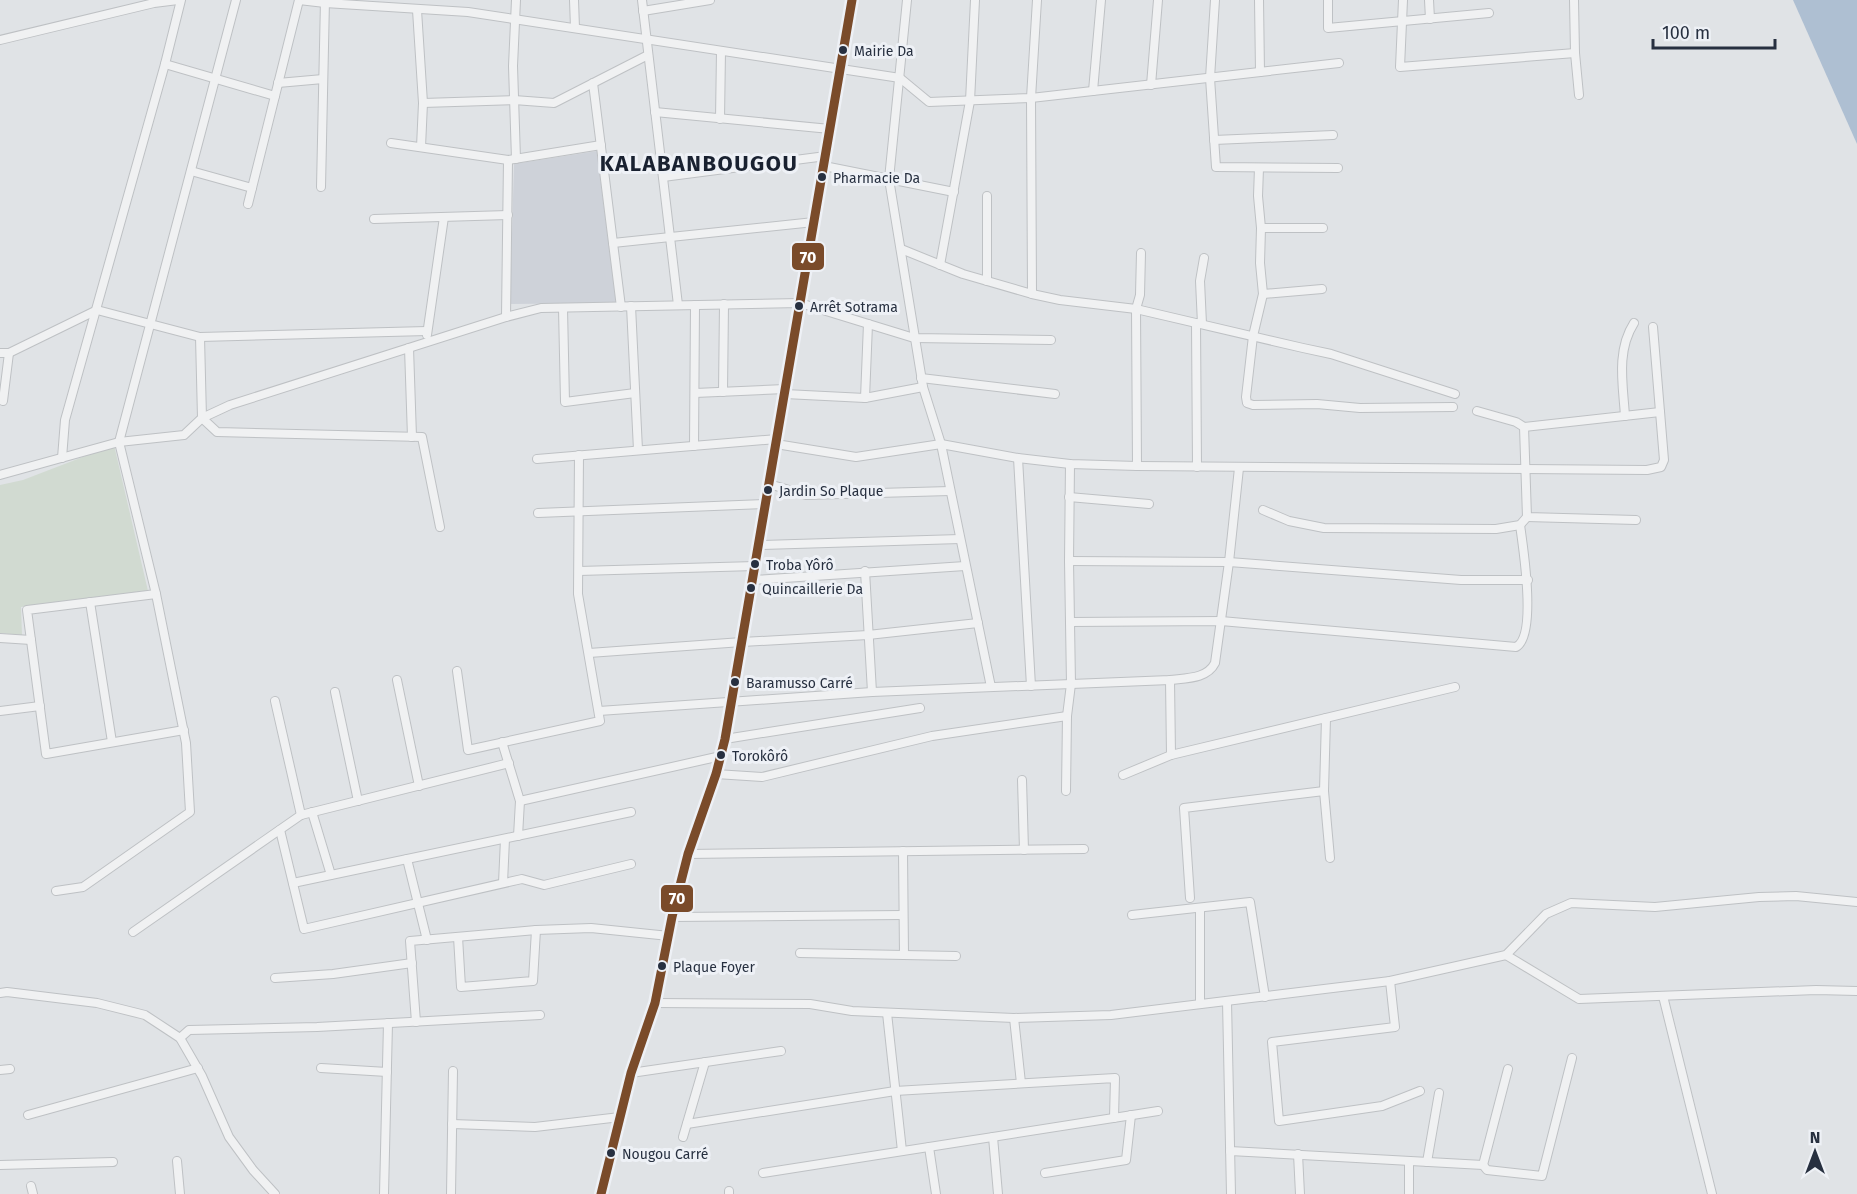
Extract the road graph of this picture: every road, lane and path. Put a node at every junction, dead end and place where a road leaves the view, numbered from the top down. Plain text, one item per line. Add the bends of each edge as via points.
1 (180, 0) edge
2 (236, 0) edge
3 (299, 0) edge
4 (516, 0) edge
5 (574, 0) edge
6 (642, 0) edge
7 (710, 0) edge
8 (852, 0) edge
9 (907, 0) edge
10 (975, 0) edge
11 (1037, 0) edge
12 (1101, 0) edge
13 (1158, 0) edge
14 (1215, 0) edge
15 (1259, 0) edge
16 (1328, 0) edge
17 (1403, 0) edge
18 (1429, 0) edge
19 (1574, 0) edge
20 (154, 1) edge
21 (325, 2) edge
22 (386, 4) edge
23 (417, 10) junction
24 (643, 10) junction
25 (1489, 13) dead end
26 (515, 19) junction
27 (1430, 19) junction
28 (1403, 20) junction
29 (575, 28) junction
30 (646, 39) junction
31 (0, 40) edge
32 (721, 51) junction
33 (1575, 53) junction
34 (648, 55) junction
35 (1339, 63) dead end
36 (165, 64) junction
37 (841, 69) junction
38 (1260, 72) junction
39 (900, 78) junction
40 (1210, 78) junction
41 (216, 79) junction
42 (323, 79) junction
43 (278, 83) junction
44 (592, 83) junction
45 (1151, 85) junction
46 (1093, 91) junction
47 (1579, 95) dead end
48 (275, 96) junction
49 (1031, 98) junction
50 (514, 100) junction
51 (970, 101) junction
52 (423, 103) junction
53 (655, 112) junction
54 (720, 119) junction
55 (830, 129) junction
56 (1333, 135) dead end
57 (1214, 140) junction
58 (391, 143) dead end
59 (601, 145) junction
60 (421, 147) junction
61 (826, 156) junction
62 (512, 159) junction
63 (824, 166) junction
64 (1259, 168) junction
65 (1338, 168) dead end
66 (191, 171) junction
67 (663, 177) junction
68 (890, 179) junction
69 (321, 187) dead end
70 (252, 189) junction
71 (954, 192) junction
72 (987, 196) dead end
73 (248, 204) dead end
74 (508, 215) junction
75 (444, 217) junction
76 (374, 219) dead end
77 (814, 222) junction
78 (1261, 228) junction
79 (1323, 228) dead end
80 (670, 238) junction
81 (613, 243) junction
82 (901, 249) junction
83 (1141, 253) dead end
84 (1203, 258) dead end
85 (940, 265) junction
86 (987, 280) junction
87 (1322, 289) dead end
88 (1032, 294) junction
89 (1263, 294) junction
90 (800, 303) junction
91 (724, 304) junction
92 (678, 305) junction
93 (695, 305) junction
94 (631, 306) junction
95 (621, 307) junction
96 (563, 308) junction
97 (1136, 309) junction
98 (97, 310) junction
99 (506, 317) junction
100 (1634, 323) dead end
101 (868, 324) junction
102 (1199, 324) junction
103 (150, 325) junction
104 (1653, 327) dead end
105 (427, 331) junction
106 (1253, 336) junction
107 (200, 338) junction
108 (914, 338) junction
109 (1052, 340) dead end
110 (426, 343) junction
111 (409, 348) junction
112 (5, 353) edge
113 (922, 383) junction
114 (723, 392) junction
115 (785, 392) junction
116 (635, 393) junction
117 (695, 393) junction
118 (1055, 394) dead end
119 (1455, 394) dead end
120 (865, 398) junction
121 (3, 401) dead end
122 (1453, 407) dead end
123 (1477, 411) dead end
124 (1660, 412) junction
125 (1625, 416) junction
126 (202, 418) junction
127 (1524, 427) junction
128 (412, 437) junction
129 (776, 441) junction
130 (118, 442) junction
131 (941, 444) junction
132 (694, 446) junction
133 (638, 450) junction
134 (579, 455) junction
135 (62, 458) junction
136 (1018, 458) junction
137 (537, 459) dead end
138 (1070, 464) junction
139 (1137, 466) junction
140 (1197, 466) junction
141 (1239, 468) junction
142 (1524, 468) junction
143 (0, 475) edge
144 (769, 484) junction
145 (950, 490) junction
146 (1070, 497) junction
147 (766, 504) junction
148 (1149, 504) dead end
149 (1263, 510) dead end
150 (579, 511) junction
151 (538, 513) dead end
152 (1527, 517) junction
153 (1636, 520) dead end
154 (1520, 525) junction
155 (440, 526) dead end
156 (960, 539) junction
157 (759, 545) junction
158 (1069, 561) junction
159 (1229, 562) junction
160 (755, 566) junction
161 (965, 566) junction
162 (579, 571) junction
163 (865, 571) junction
164 (753, 580) junction
165 (1528, 580) junction
166 (156, 594) junction
167 (90, 602) junction
168 (1221, 621) junction
169 (1070, 622) junction
170 (978, 624) junction
171 (868, 635) junction
172 (0, 638) edge
173 (31, 640) junction
174 (742, 642) junction
175 (589, 653) junction
176 (457, 670) dead end
177 (397, 680) dead end
178 (1170, 680) junction
179 (1071, 684) junction
180 (1031, 686) junction
181 (991, 687) junction
182 (1455, 687) dead end
183 (335, 692) dead end
184 (872, 692) junction
185 (275, 701) dead end
186 (732, 702) junction
187 (40, 706) junction
188 (920, 708) dead end
189 (0, 711) edge
190 (599, 711) junction
191 (1066, 716) junction
192 (1326, 718) junction
193 (184, 730) junction
194 (725, 739) junction
195 (112, 742) junction
196 (502, 742) junction
197 (1171, 755) junction
198 (721, 756) junction
199 (509, 764) junction
200 (716, 774) junction
201 (1123, 775) dead end
202 (1022, 780) dead end
203 (419, 786) junction
204 (1065, 791) dead end
205 (1324, 791) junction
206 (358, 801) junction
207 (520, 801) junction
208 (312, 812) junction
209 (631, 812) dead end
210 (301, 815) junction
211 (280, 830) junction
212 (518, 836) junction
213 (505, 839) junction
214 (1084, 849) dead end
215 (1024, 850) junction
216 (903, 851) junction
217 (688, 854) junction
218 (1330, 858) dead end
219 (407, 859) junction
220 (631, 864) dead end
221 (331, 875) junction
222 (293, 883) junction
223 (503, 884) junction
224 (56, 891) dead end
225 (1191, 898) dead end
226 (1857, 902) edge
227 (418, 903) junction
228 (1200, 908) junction
229 (903, 915) junction
230 (1132, 915) dead end
231 (672, 917) junction
232 (536, 930) junction
233 (133, 932) dead end
234 (669, 936) junction
235 (458, 937) junction
236 (427, 940) junction
237 (800, 953) dead end
238 (904, 955) junction
239 (1506, 955) junction
240 (956, 956) dead end
241 (412, 963) junction
242 (275, 978) dead end
243 (1390, 981) junction
244 (1857, 991) edge
245 (0, 993) edge
246 (1663, 996) junction
247 (1265, 997) junction
248 (1227, 1001) junction
249 (655, 1003) junction
250 (1200, 1004) junction
251 (887, 1013) junction
252 (540, 1015) dead end
253 (1014, 1018) junction
254 (416, 1022) junction
255 (388, 1023) junction
256 (180, 1038) junction
257 (781, 1051) dead end
258 (1572, 1058) dead end
259 (705, 1062) junction
260 (198, 1068) junction
261 (321, 1068) dead end
262 (10, 1069) dead end
263 (1508, 1069) dead end
264 (0, 1070) edge
265 (453, 1071) dead end
266 (387, 1072) junction
267 (631, 1073) junction
268 (1020, 1083) junction
269 (895, 1091) junction
270 (1420, 1091) dead end
271 (1439, 1093) dead end
272 (1158, 1111) dead end
273 (28, 1115) dead end
274 (1131, 1115) junction
275 (620, 1117) junction
276 (1114, 1118) junction
277 (452, 1124) junction
278 (687, 1124) junction
279 (683, 1137) dead end
280 (993, 1137) junction
281 (929, 1147) junction
282 (1230, 1150) junction
283 (902, 1151) junction
284 (1298, 1154) junction
285 (177, 1161) dead end
286 (1409, 1161) junction
287 (113, 1162) dead end
288 (1427, 1162) junction
289 (0, 1165) edge
290 (1483, 1165) junction
291 (763, 1173) dead end
292 (1045, 1173) dead end
293 (180, 1194) edge
294 (276, 1194) edge
295 (384, 1194) edge
296 (451, 1194) edge
297 (601, 1194) edge
298 (936, 1194) edge
299 (998, 1194) edge
300 (1231, 1194) edge
301 (1300, 1194) edge
302 (1409, 1194) edge
303 (1712, 1194) edge

1 - 20 street
1 - 36 street
2 - 41 street
3 - 21 street
3 - 43 street
4 - 26 street
5 - 29 street
6 - 24 street
7 - 24 street
8 - 37 street
9 - 39 street
10 - 51 street
11 - 49 street
12 - 46 street
13 - 45 street
14 - 40 street
15 - 38 street
16 - 28 street via 1328,28
17 - 28 street
18 - 27 street
19 - 33 street
20 - 31 street
21 - 22 street
21 - 42 street
22 - 23 street
23 - 26 street
23 - 52 street
24 - 30 street
25 - 27 street
26 - 29 street
26 - 50 street
27 - 28 street
28 - 33 street via 1400,67
29 - 30 street
30 - 32 street
30 - 34 street
32 - 37 street
32 - 54 street
33 - 47 street
34 - 44 street
34 - 53 street
35 - 38 street
36 - 41 street
36 - 98 street
37 - 39 street
37 - 55 street
38 - 40 street
39 - 51 street via 929,102
39 - 68 street
40 - 45 street
40 - 57 street
41 - 48 street
41 - 66 street
42 - 43 street
42 - 69 street
43 - 48 street
44 - 50 street via 554,103
44 - 59 street
45 - 46 street
46 - 49 street
48 - 70 street
49 - 51 street
49 - 88 street
50 - 52 street
50 - 62 street
51 - 71 street
52 - 60 street
53 - 54 street
53 - 67 street
54 - 55 street
55 - 61 street
56 - 57 street
57 - 64 street via 1216,167
58 - 60 street
59 - 62 street
59 - 81 street
60 - 62 street
61 - 63 street
61 - 67 street
62 - 74 street
63 - 68 street
63 - 77 street
64 - 65 street
64 - 78 street
66 - 70 street
66 - 103 street
67 - 80 street
68 - 71 street
68 - 82 street
70 - 73 street
71 - 85 street
72 - 86 street
74 - 75 street
74 - 99 street
75 - 76 street
75 - 105 street
77 - 80 street
77 - 90 street
78 - 79 street
78 - 89 street
80 - 81 street
80 - 92 street
81 - 95 street
82 - 85 street
82 - 108 street
83 - 97 street
84 - 102 street
85 - 86 street
86 - 88 street
87 - 89 street
88 - 97 street
89 - 106 street
90 - 91 street
90 - 101 street
90 - 115 street
91 - 93 street
91 - 114 street
92 - 93 street
92 - 94 street
93 - 117 street
94 - 95 street
94 - 116 street
95 - 96 street
96 - 99 street via 541,308
96 - 116 street via 565,402
97 - 102 street
97 - 139 street
98 - 103 street
98 - 112 street
98 - 135 street via 65,420
99 - 110 street
100 - 125 street via 1623,351
101 - 108 street
101 - 120 street
102 - 106 street
102 - 140 street
103 - 107 street
103 - 130 street
104 - 124 street
105 - 107 street
105 - 110 street
106 - 119 street via 1331,354
106 - 122 street via 1247,403
107 - 126 street
108 - 109 street
108 - 113 street
110 - 111 street
111 - 126 street via 230,405
111 - 128 street
112 - 121 street
113 - 118 street
113 - 120 street
113 - 131 street
114 - 115 street
114 - 117 street
115 - 120 street
115 - 129 street
116 - 133 street
117 - 132 street
123 - 127 street
124 - 125 street
124 - 142 street via 1664,453 1661,467
125 - 127 street
126 - 128 street via 218,432
126 - 130 street via 184,435
127 - 142 street
128 - 155 street via 422,437
129 - 131 street via 856,457
129 - 132 street
129 - 144 street
130 - 135 street
130 - 166 street
131 - 136 street
131 - 145 street
132 - 133 street
133 - 134 street
134 - 137 street
134 - 150 street
135 - 143 street
136 - 138 street
136 - 180 street
138 - 139 street
138 - 146 street
139 - 140 street
140 - 141 street
141 - 142 street
141 - 159 street
142 - 152 street
144 - 145 street via 806,495
144 - 147 street
145 - 156 street
146 - 148 street
146 - 158 street
147 - 150 street
147 - 157 street
149 - 154 street via 1289,520 1338,529 1496,530
150 - 151 street
150 - 162 street
152 - 153 street
152 - 154 street
154 - 165 street
156 - 157 street
156 - 161 street
157 - 160 street
158 - 159 street
158 - 169 street
159 - 165 street via 1461,580
159 - 168 street
160 - 162 street
160 - 164 street
161 - 163 street
161 - 170 street
162 - 175 street
163 - 164 street
163 - 171 street
164 - 174 street
165 - 168 street via 1523,641 1516,647
166 - 167 street
166 - 193 street
167 - 173 street via 27,610
167 - 195 street
168 - 169 street
168 - 178 street via 1211,670
169 - 179 street
170 - 171 street
170 - 181 street
171 - 174 street
171 - 184 street
172 - 173 street
173 - 187 street
174 - 175 street
174 - 186 street
175 - 190 street
176 - 196 street via 468,750
177 - 203 street
178 - 179 street
178 - 197 street
179 - 180 street
179 - 191 street
180 - 181 street
181 - 184 street
182 - 192 street
183 - 206 street
184 - 186 street
185 - 210 street
186 - 190 street
186 - 194 street
187 - 189 street
187 - 195 street via 46,754
188 - 194 street
190 - 196 street via 600,721
191 - 200 street via 932,736 762,777
191 - 204 street
192 - 197 street
192 - 205 street
193 - 195 street
193 - 224 street via 190,812 82,886
194 - 198 street
196 - 199 street
197 - 201 street
198 - 200 street
198 - 207 street
199 - 203 street
199 - 207 street
200 - 217 street
202 - 215 street
203 - 206 street
205 - 218 street
205 - 225 street via 1184,808
206 - 208 street
207 - 212 street
208 - 210 street
208 - 221 street
209 - 212 street
210 - 211 street
211 - 222 street
211 - 233 street
212 - 213 street
213 - 219 street
213 - 223 street
214 - 215 street
215 - 216 street
216 - 217 street
216 - 229 street
217 - 231 street
219 - 221 street
219 - 227 street
220 - 223 street via 544,885 522,879
221 - 222 street
222 - 227 street via 304,929
223 - 227 street
226 - 239 street via 1796,896 1655,907 1571,903 1546,914
227 - 236 street
228 - 230 street
228 - 247 street via 1251,902
228 - 250 street
229 - 231 street
229 - 238 street
231 - 234 street
232 - 234 street via 591,928
232 - 235 street
232 - 235 street via 534,981 461,987
234 - 249 street
235 - 236 street
236 - 241 street via 410,941
237 - 238 street
238 - 240 street
239 - 243 street
239 - 246 street via 1579,999
241 - 242 street
241 - 254 street
243 - 247 street
243 - 270 street via 1395,1028 1272,1042 1279,1121 1382,1106
244 - 246 street
245 - 256 street via 97,1003 145,1015
246 - 303 street
247 - 248 street
248 - 250 street
248 - 282 street
249 - 251 street via 810,1004
249 - 267 street
250 - 253 street via 1111,1015
251 - 253 street
251 - 269 street
252 - 254 street
253 - 268 street
254 - 255 street
255 - 256 street via 189,1030
255 - 266 street
256 - 260 street
257 - 259 street
258 - 290 street via 1542,1176 1487,1170
259 - 267 street
259 - 278 street
260 - 273 street
260 - 294 street via 229,1137
261 - 266 street
262 - 264 street
263 - 290 street
265 - 277 street
266 - 295 street
267 - 275 street
268 - 269 street
268 - 276 street via 1115,1077
269 - 278 street
269 - 283 street
271 - 288 street
272 - 274 street
274 - 276 street
274 - 292 street via 1126,1160
275 - 277 street via 535,1127
275 - 297 street
276 - 280 street
277 - 296 street
278 - 279 street
280 - 281 street
280 - 299 street
281 - 283 street
281 - 298 street
282 - 284 street
282 - 300 street
283 - 291 street
284 - 286 street
284 - 301 street
285 - 293 street
286 - 288 street
286 - 302 street
287 - 289 street
288 - 290 street

